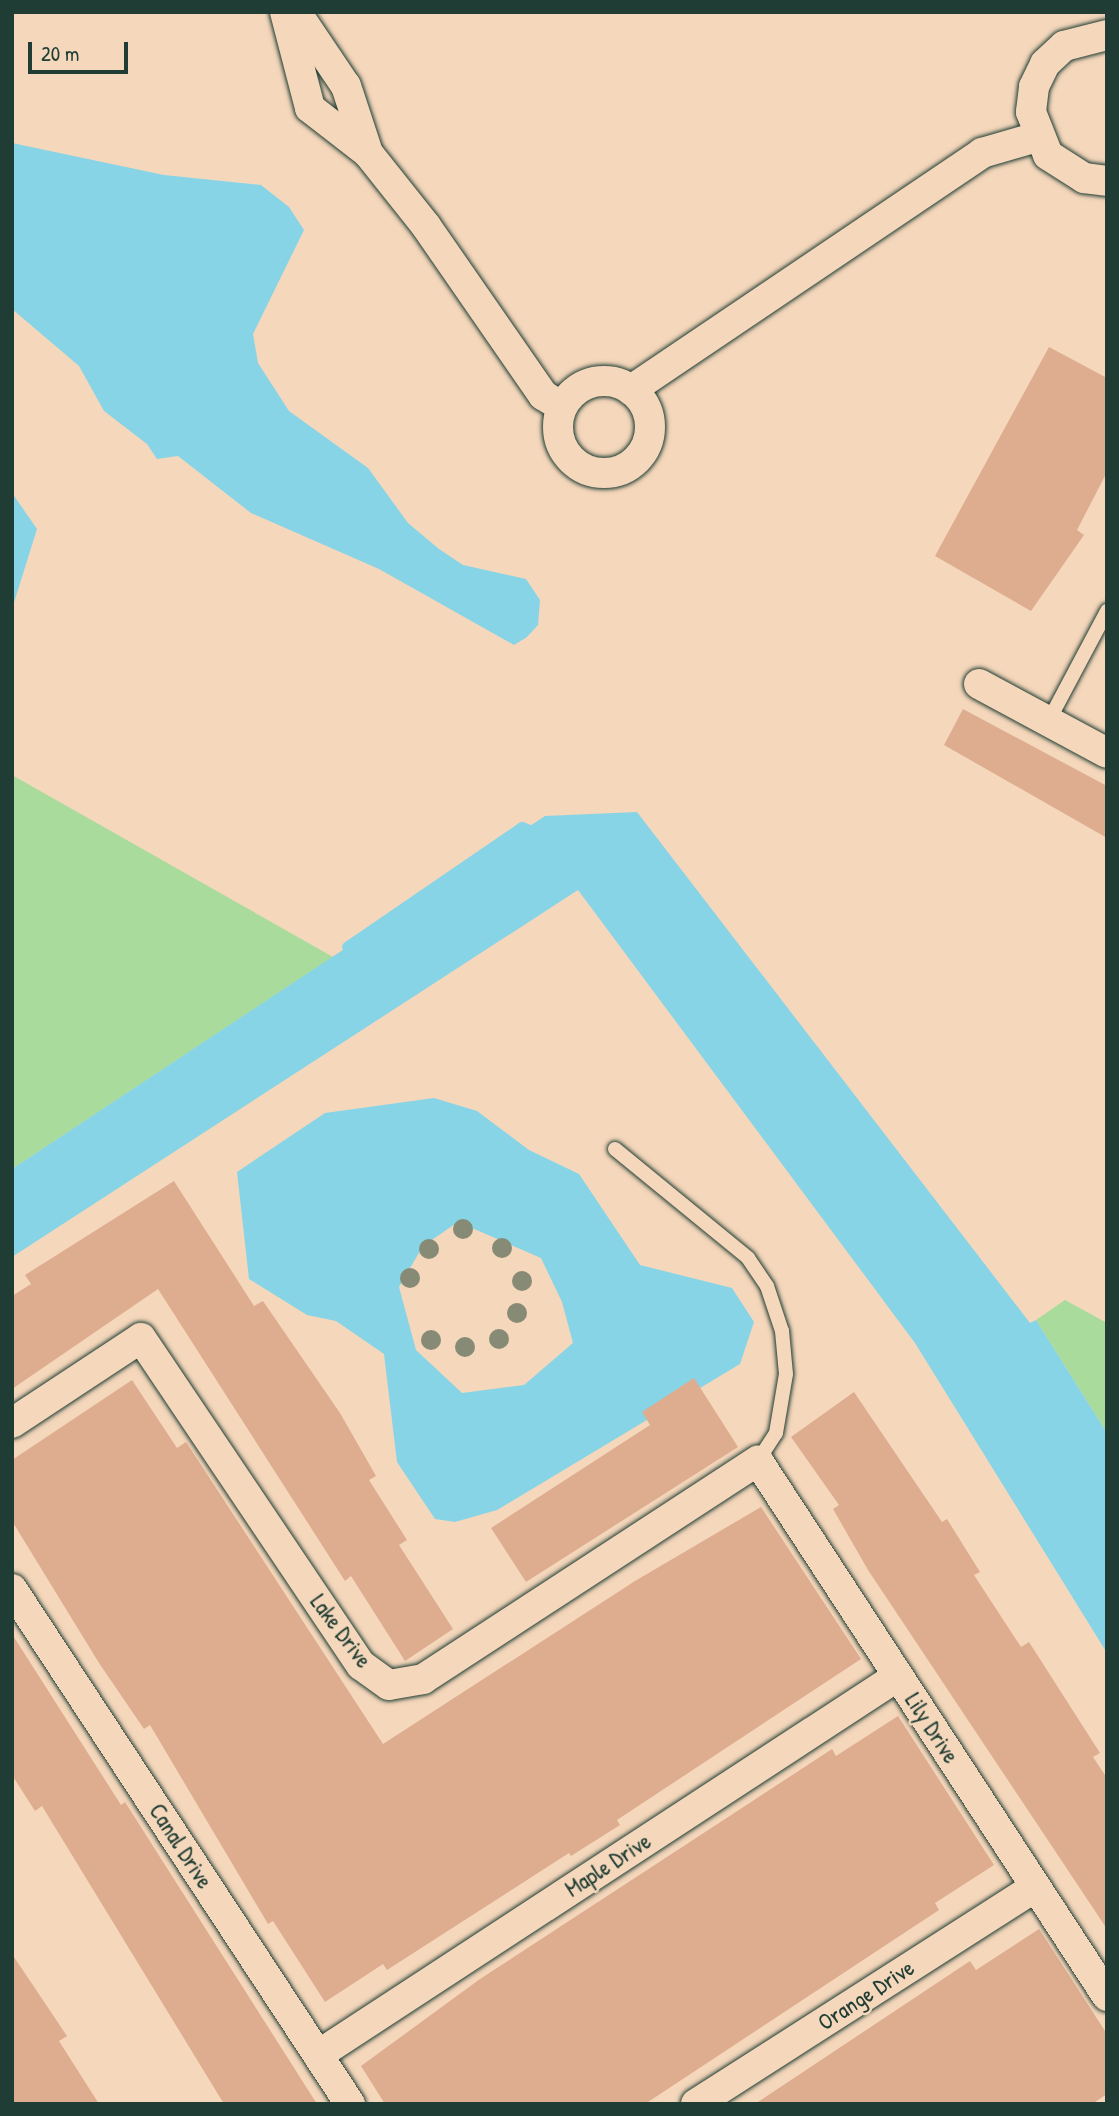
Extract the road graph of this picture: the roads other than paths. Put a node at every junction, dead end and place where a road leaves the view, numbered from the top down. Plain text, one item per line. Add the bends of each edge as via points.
1 (285, 12) edge
2 (296, 12) edge
3 (1107, 35) edge
4 (1037, 137) junction
5 (368, 153) junction
6 (1107, 181) edge
7 (631, 390) junction
8 (562, 407) junction
9 (1107, 611) edge
10 (979, 684) dead end
11 (1048, 722) junction
12 (1107, 753) edge
13 (615, 1149) dead end
14 (12, 1423) edge
15 (758, 1461) junction
16 (12, 1589) edge
17 (898, 1676) junction
18 (1035, 1887) junction
19 (1107, 1996) edge
20 (318, 2055) junction
21 (350, 2104) edge
22 (696, 2104) edge

1 - 5 street via 310,108
2 - 5 street via 345,86
3 - 4 street via 1064,46 1045,64 1031,112
4 - 6 street via 1064,169
4 - 7 street via 982,153
5 - 8 street via 426,226 543,395
7 - 8 street via 593,382
7 - 8 street via 643,401 650,432 636,460 607,473 591,471 566,453 558,423
9 - 11 lane
10 - 11 street
11 - 12 street
13 - 15 lane via 748,1258 767,1286 782,1331 785,1384 776,1433
14 - 15 street, Lake Drive via 141,1338 361,1665 388,1685 423,1679
15 - 17 street, Lily Drive
16 - 20 street, Canal Drive
17 - 18 street, Lily Drive
17 - 20 street, Maple Drive
18 - 19 street, Lily Drive
18 - 22 street, Orange Drive
20 - 21 street, Canal Drive

